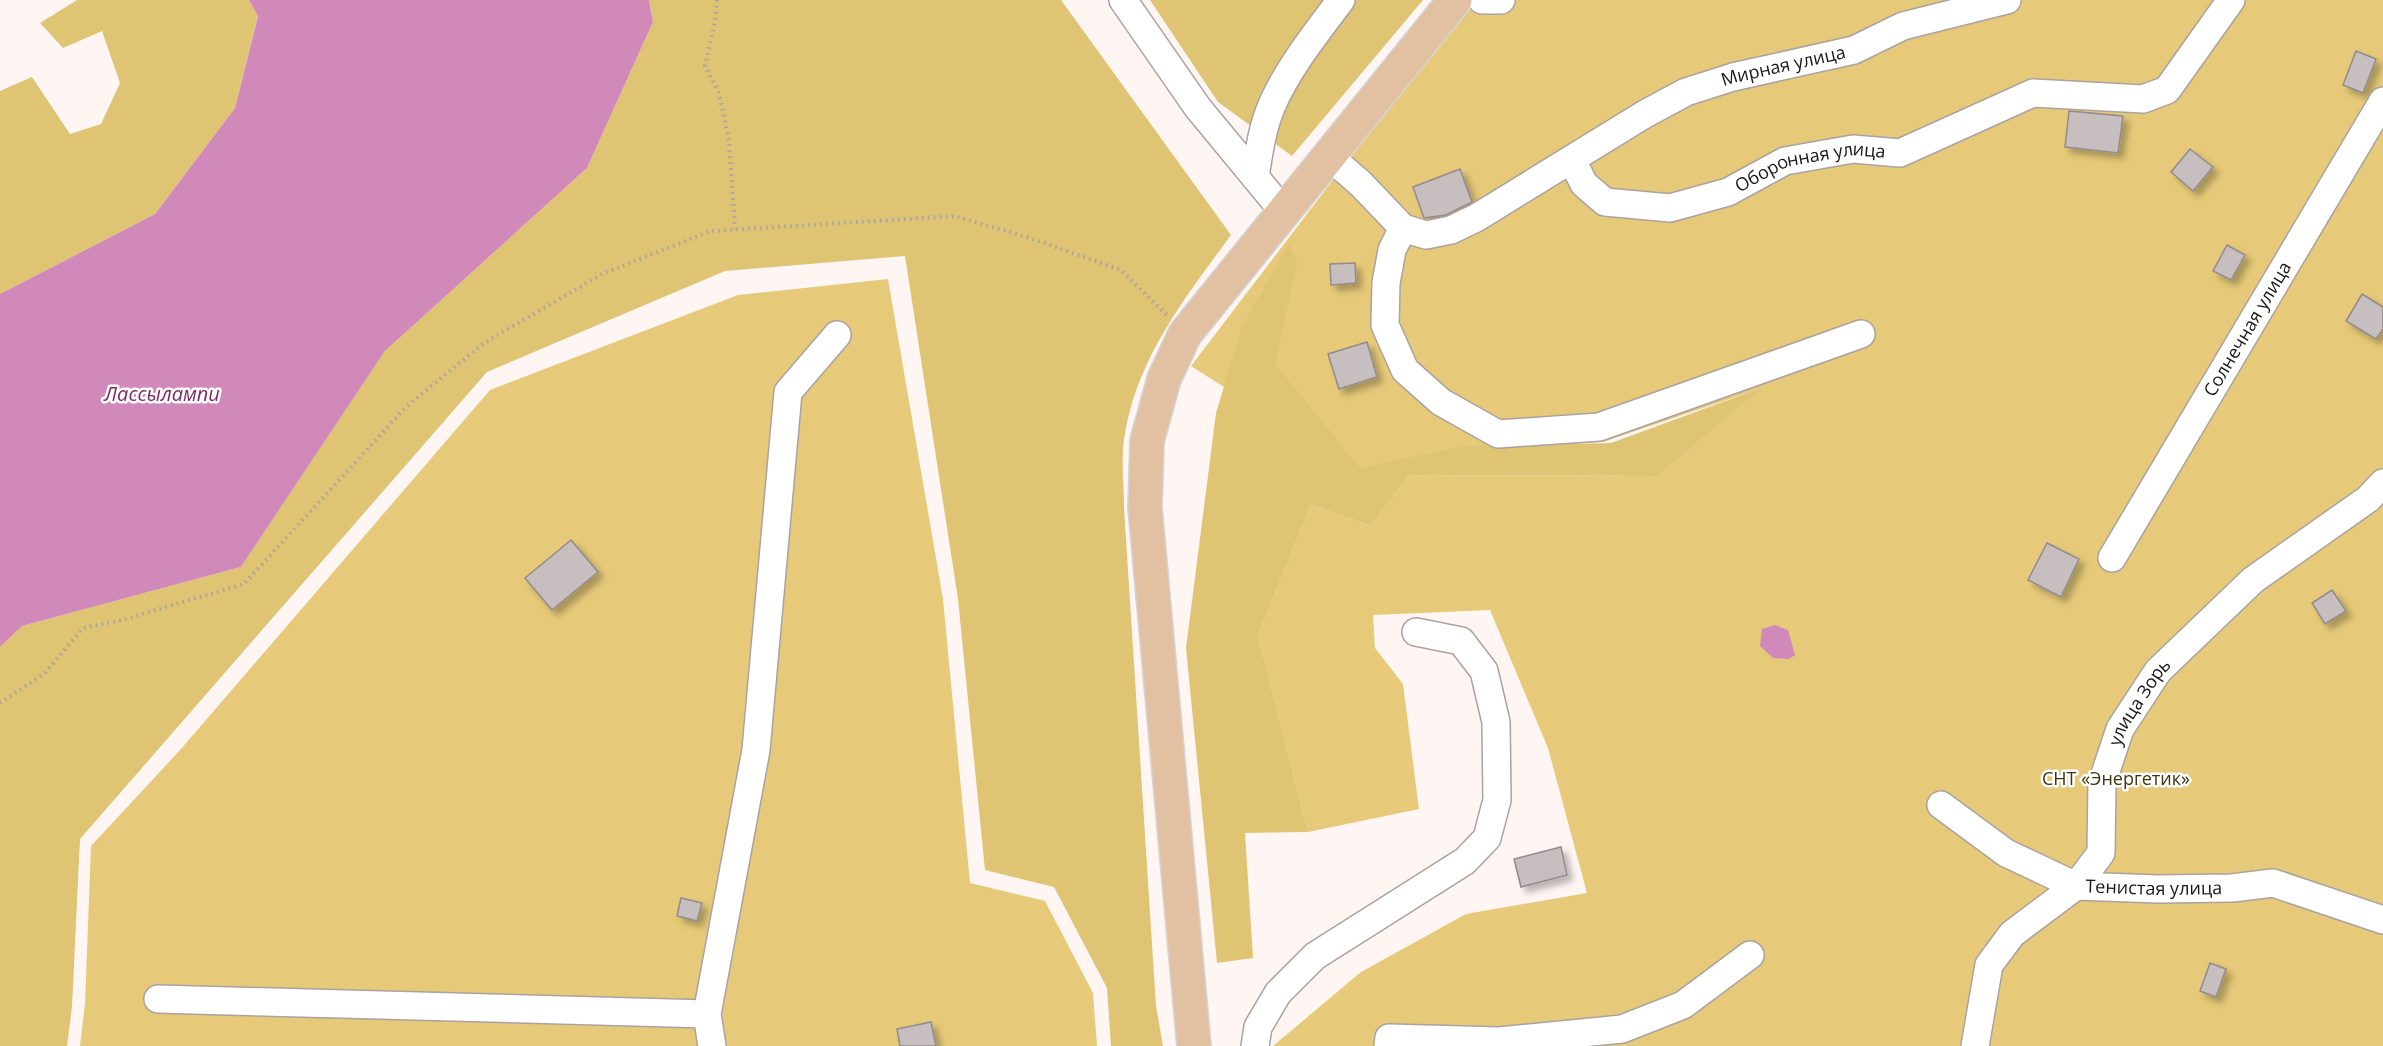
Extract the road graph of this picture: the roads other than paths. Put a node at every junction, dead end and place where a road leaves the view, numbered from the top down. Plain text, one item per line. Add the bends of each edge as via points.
1 (1123, 0) edge
2 (1341, 0) edge
3 (1455, 0) edge
4 (1482, 0) edge
5 (1502, 0) edge
6 (2007, 0) edge
7 (2231, 0) edge
8 (2383, 101) edge
9 (1330, 157) junction
10 (1572, 160) junction
11 (1255, 177) junction
12 (1284, 212) junction
13 (1403, 228) junction
14 (1861, 334) dead end
15 (837, 335) dead end
16 (2383, 483) edge
17 (2112, 558) dead end
18 (1416, 632) dead end
19 (1941, 805) dead end
20 (2076, 886) junction
21 (2383, 920) edge
22 (1750, 955) dead end
23 (158, 999) dead end
24 (707, 1014) junction
25 (712, 1046) edge
26 (1194, 1046) edge
27 (1255, 1046) edge
28 (1388, 1046) edge
29 (1975, 1046) edge

1 - 11 street via 1198,108
2 - 11 street via 1272,104 1260,141
3 - 9 main road
4 - 5 street
6 - 10 street, Мирная улица via 1903,26 1854,50 1733,77 1686,92
7 - 10 street, Оборонная улица via 2167,90 2143,99 2033,93 1900,153 1853,149 1785,161 1728,192 1670,208 1605,202 1584,184
8 - 17 street, Солнечная улица
9 - 12 main road
9 - 13 street
10 - 13 street, Мирная улица via 1452,230 1426,235
11 - 12 street
12 - 26 main road via 1185,334 1164,379 1148,441 1145,508
13 - 14 street via 1392,250 1385,325 1406,370 1441,402 1498,434 1599,427
15 - 24 street via 788,392 756,750
16 - 20 street, улица Зорь via 2368,499 2253,580 2158,671 2120,729 2102,783 2101,853
18 - 27 street via 1461,641 1484,671 1496,722 1497,801 1487,838 1465,861 1315,956 1278,993 1258,1027
19 - 20 street, Тенистая улица via 2006,853
20 - 21 street, Тенистая улица via 2168,889 2272,883
20 - 29 street, улица Зорь via 2012,934 1989,965
22 - 28 street via 1683,1005 1622,1029 1499,1041 1389,1038
23 - 24 street
24 - 25 street

